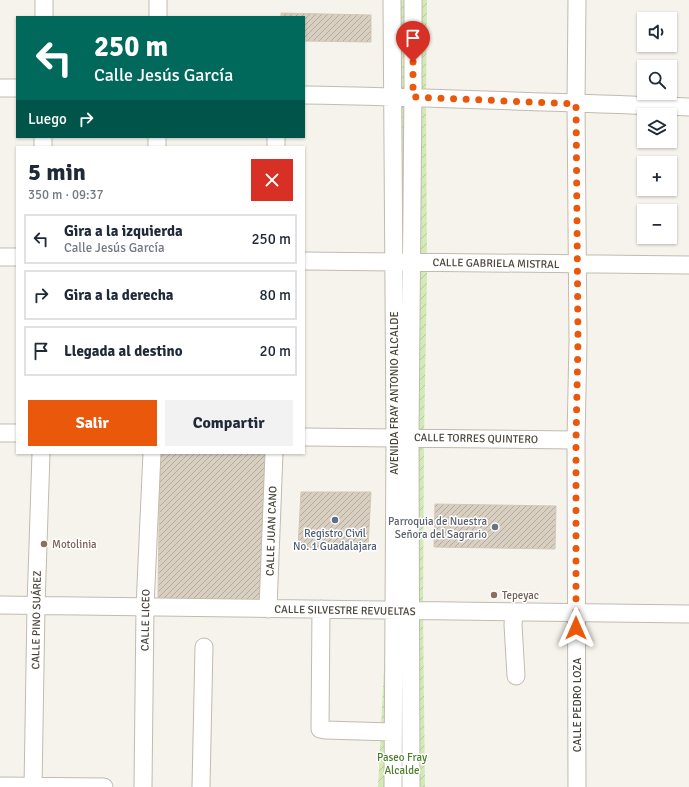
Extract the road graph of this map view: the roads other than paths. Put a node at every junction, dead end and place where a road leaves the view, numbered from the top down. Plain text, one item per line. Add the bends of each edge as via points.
1 (44, 0) edge
2 (158, 0) edge
3 (392, 0) edge
4 (413, 0) edge
5 (577, 0) edge
6 (44, 16) edge
7 (158, 16) edge
8 (0, 88) edge
9 (16, 88) edge
10 (305, 95) edge
11 (392, 96) junction
12 (413, 97) junction
13 (576, 104) junction
14 (689, 107) edge
15 (0, 257) edge
16 (16, 257) edge
17 (305, 261) edge
18 (393, 262) junction
19 (412, 262) junction
20 (578, 264) junction
21 (689, 265) edge
22 (0, 433) edge
23 (16, 433) edge
24 (305, 436) edge
25 (403, 438) junction
26 (576, 440) junction
27 (41, 454) edge
28 (152, 454) edge
29 (274, 454) edge
30 (0, 605) edge
31 (36, 606) junction
32 (145, 607) junction
33 (268, 609) junction
34 (321, 609) junction
35 (402, 610) junction
36 (514, 612) junction
37 (576, 612) junction
38 (689, 614) edge
39 (204, 647) dead end
40 (516, 676) dead end
41 (393, 732) junction
42 (0, 786) edge
43 (33, 787) edge
44 (104, 787) edge
45 (143, 787) edge
46 (201, 787) edge
47 (393, 787) edge
48 (411, 787) edge
49 (577, 787) edge

1 - 6 street
2 - 7 street
3 - 11 street, AVENIDA FRAY ANTONIO ALCALDE
4 - 12 street, AVENIDA FRAY ANTONIO ALCALDE
5 - 13 street, CALLE PEDRO LOZA
8 - 9 street
10 - 11 street
11 - 12 street
11 - 18 street, AVENIDA FRAY ANTONIO ALCALDE
12 - 13 street
12 - 19 street, AVENIDA FRAY ANTONIO ALCALDE
13 - 14 street
13 - 20 street, CALLE PEDRO LOZA
15 - 16 street
17 - 18 street, CALLE GABRIELA MISTRAL
18 - 19 street, CALLE GABRIELA MISTRAL
18 - 25 street, AVENIDA FRAY ANTONIO ALCALDE
19 - 20 street, CALLE GABRIELA MISTRAL
19 - 25 street, AVENIDA FRAY ANTONIO ALCALDE
20 - 21 street, CALLE GABRIELA MISTRAL
20 - 26 street, CALLE PEDRO LOZA
22 - 23 street
24 - 25 street, CALLE TORRES QUINTERO
25 - 26 street, CALLE TORRES QUINTERO
25 - 35 street, AVENIDA FRAY ANTONIO ALCALDE
26 - 37 street, CALLE PEDRO LOZA
27 - 31 street, CALLE PINO SUÁREZ
28 - 32 street, CALLE LICEO
29 - 33 street, CALLE JUAN CANO
30 - 31 street, CALLE SILVESTRE REVUELTAS
31 - 32 street, CALLE SILVESTRE REVUELTAS
31 - 43 street, CALLE PINO SUÁREZ
32 - 33 street, CALLE SILVESTRE REVUELTAS
32 - 45 street, CALLE LICEO
33 - 34 street, CALLE SILVESTRE REVUELTAS
34 - 35 street, CALLE SILVESTRE REVUELTAS
34 - 41 street via 320,729
35 - 36 street, CALLE SILVESTRE REVUELTAS
35 - 41 street, AVENIDA FRAY ANTONIO ALCALDE
35 - 48 street, AVENIDA FRAY ANTONIO ALCALDE
36 - 37 street, CALLE SILVESTRE REVUELTAS
36 - 40 street
37 - 38 street, CALLE SILVESTRE REVUELTAS
37 - 49 street, CALLE PEDRO LOZA
39 - 46 street
41 - 47 street, AVENIDA FRAY ANTONIO ALCALDE
42 - 43 street
43 - 44 street

